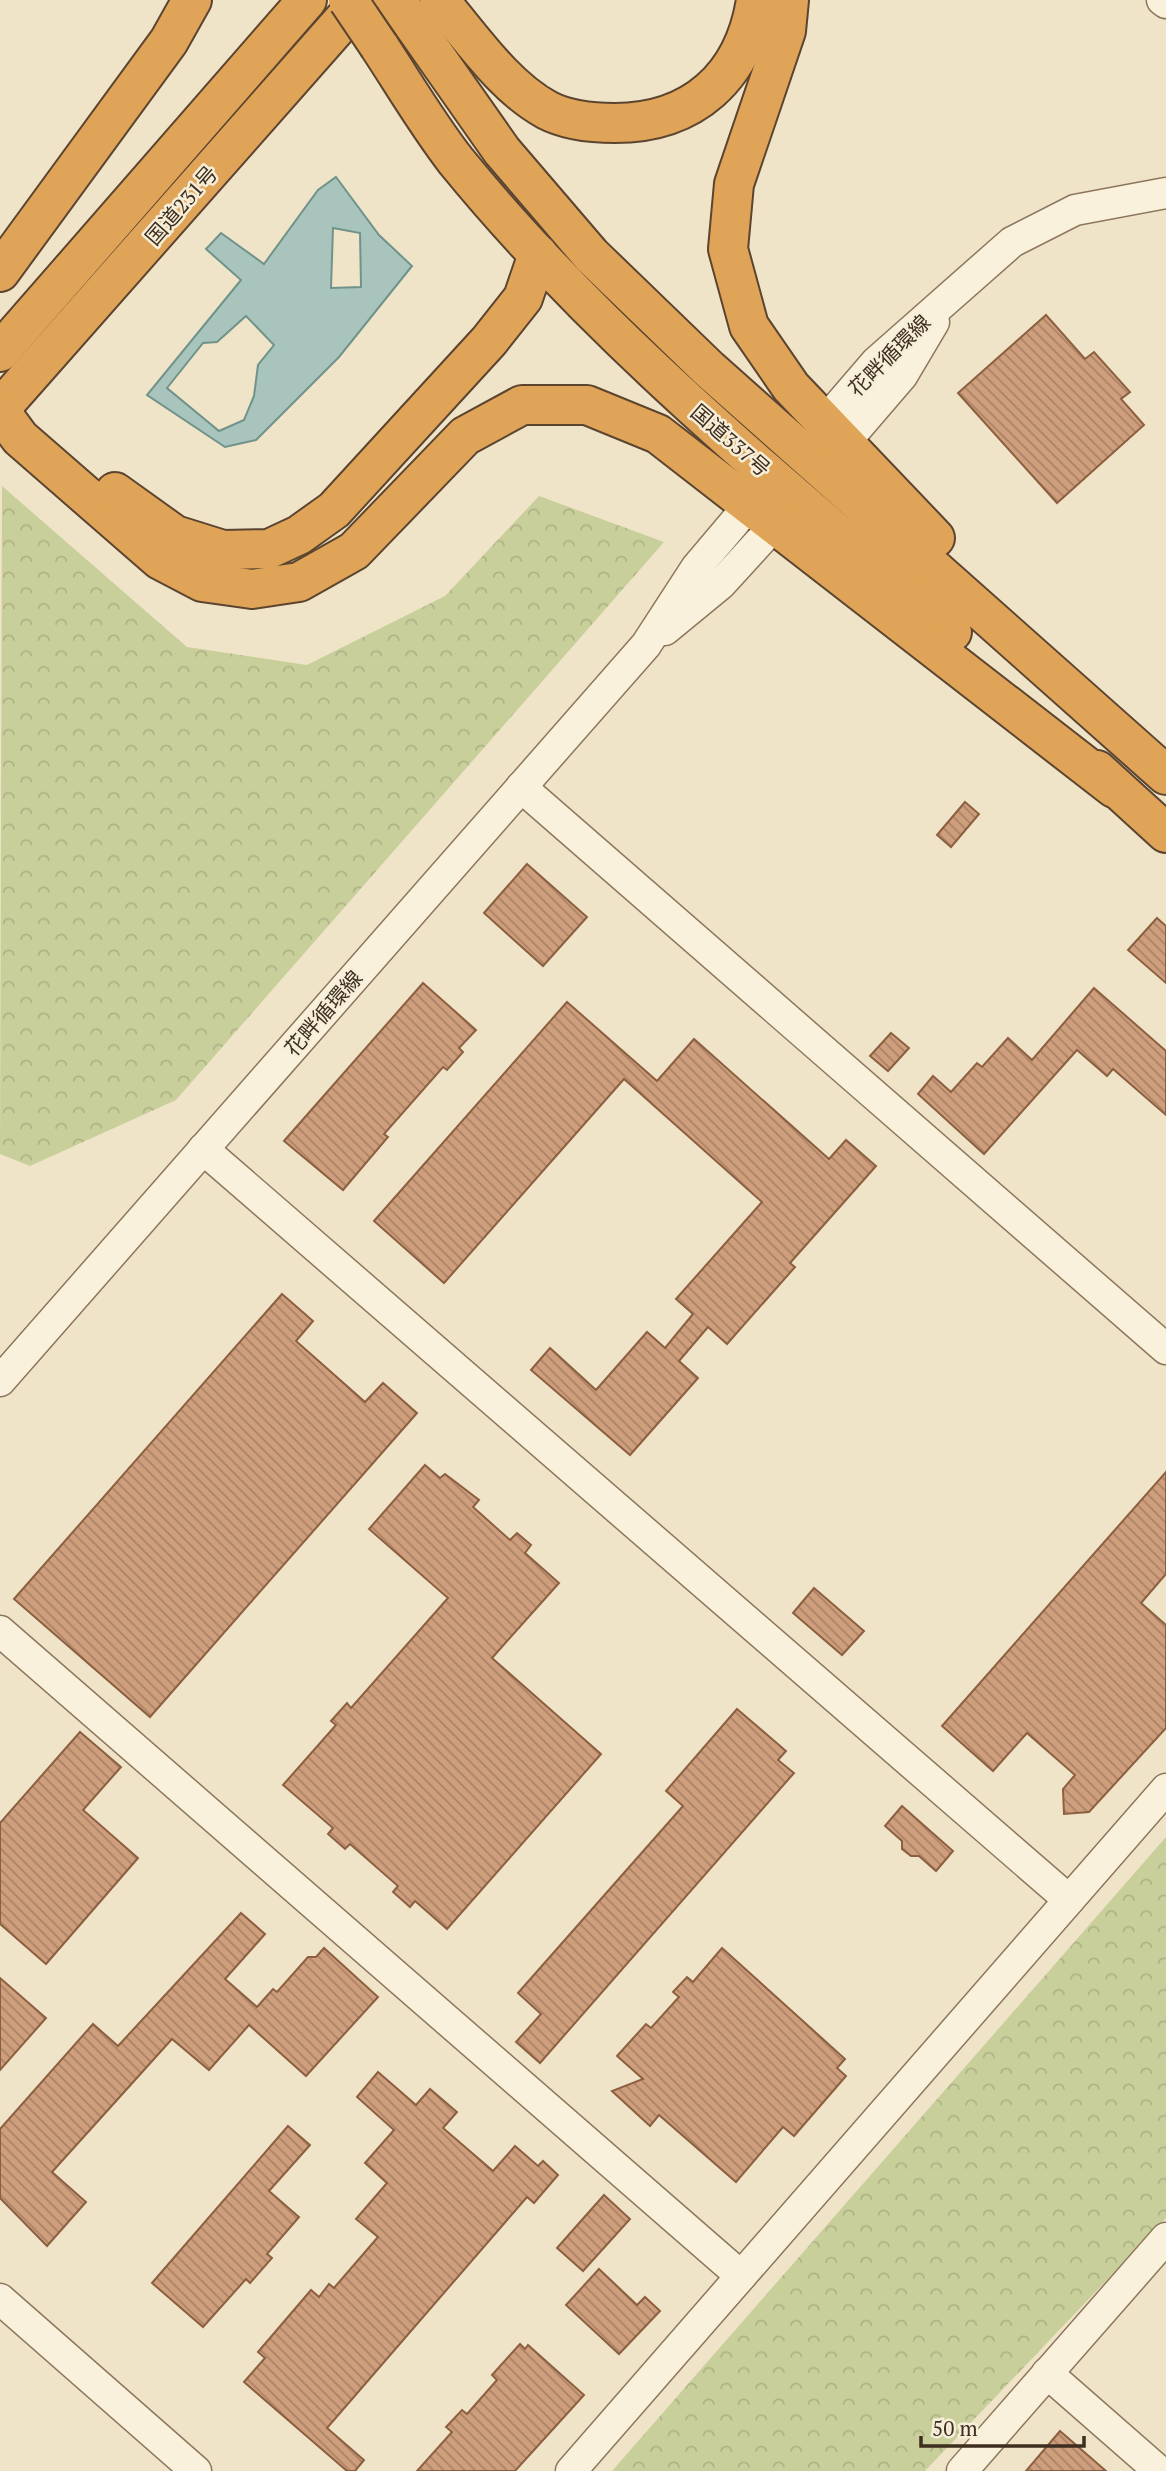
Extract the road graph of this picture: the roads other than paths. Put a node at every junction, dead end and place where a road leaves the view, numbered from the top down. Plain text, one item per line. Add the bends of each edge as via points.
1 (192, 0) edge
2 (307, 0) edge
3 (348, 0) edge
4 (361, 0) edge
5 (756, 0) edge
6 (789, 0) edge
7 (404, 4) edge
8 (315, 52) junction
9 (1166, 193) edge
10 (538, 254) junction
11 (0, 272) edge
12 (0, 352) edge
13 (0, 410) edge
14 (843, 423) dead end
15 (738, 517) dead end
16 (762, 539) dead end
17 (646, 645) junction
18 (1131, 745) junction
19 (1166, 775) edge
20 (521, 787) junction
21 (1114, 788) junction
22 (1166, 833) edge
23 (203, 1149) junction
24 (1166, 1349) edge
25 (0, 1381) edge
26 (0, 1631) edge
27 (1166, 1789) edge
28 (1069, 1900) junction
29 (1166, 2238) edge
30 (741, 2276) junction
31 (0, 2299) edge
32 (1048, 2373) junction
33 (196, 2471) edge
34 (571, 2471) edge
35 (962, 2471) edge
36 (1159, 2471) edge

1 - 11 highway via 169,41
2 - 12 highway, 国道231号
3 - 10 highway, 国道337号, bridge via 455,159
4 - 8 highway, 国道231号
5 - 7 highway via 751,31 727,76 691,105 645,123 593,122 548,111
6 - 18 highway via 786,32 734,184 728,249 749,326 791,387
7 - 8 highway
7 - 18 highway, 国道337号 via 502,151 591,256 709,369
8 - 13 highway, 国道231号
9 - 14 street, 花畔循環線 via 1075,210 1012,242 946,300 902,376
10 - 13 highway via 523,298 408,432 334,510 299,535 270,548 223,550 174,535 28,423
10 - 21 highway, 国道337号 via 591,312 682,397 1006,678
13 - 21 highway via 20,438 160,560 202,582 252,589 299,582 354,551 465,436 522,405 587,405 658,435
15 - 17 street, 花畔循環線 via 695,568
16 - 17 street, 花畔循環線 via 721,584
17 - 20 street, 花畔循環線
18 - 19 highway, 国道337号
20 - 23 street, 花畔循環線
20 - 24 street
21 - 22 highway, 国道337号
23 - 25 street, 花畔循環線
23 - 28 street
26 - 30 street
27 - 28 street
28 - 30 street
29 - 32 street
30 - 34 street
31 - 33 street
32 - 35 street
32 - 36 street

